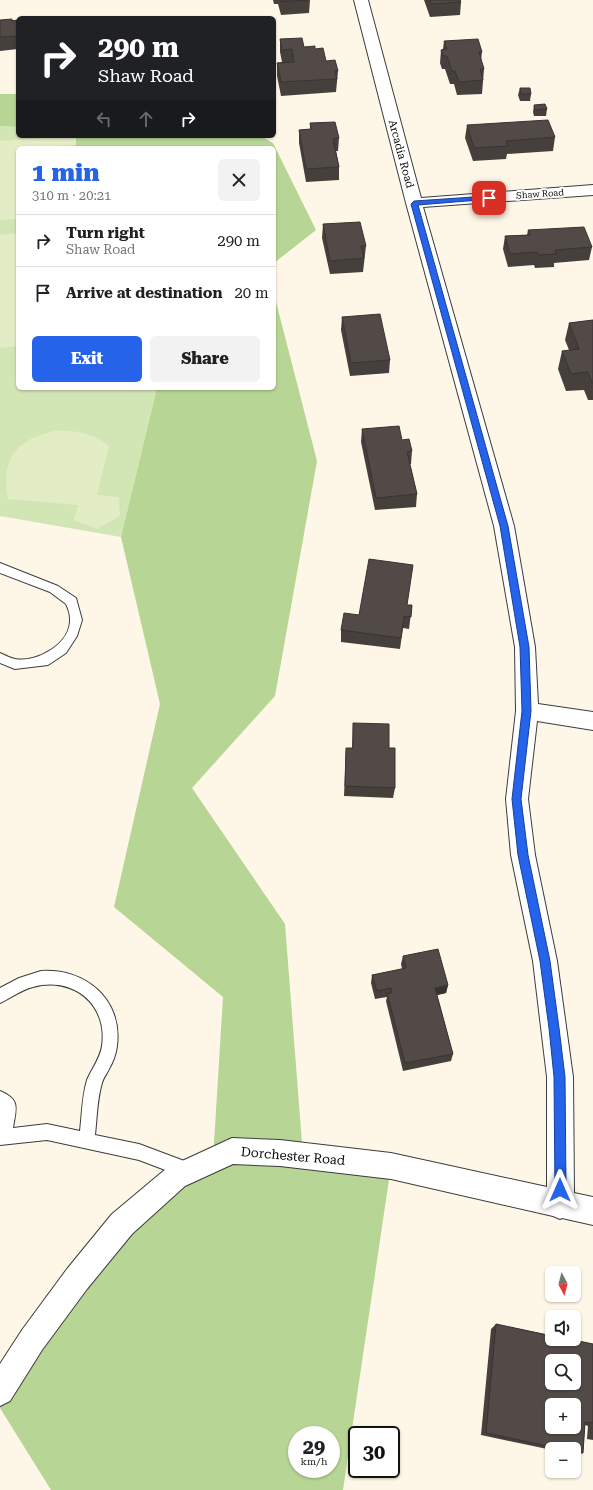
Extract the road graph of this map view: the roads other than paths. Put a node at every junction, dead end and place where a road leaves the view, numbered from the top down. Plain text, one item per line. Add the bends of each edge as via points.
1 (362, 0) edge
2 (593, 190) edge
3 (414, 204) junction
4 (0, 568) edge
5 (0, 658) edge
6 (527, 711) junction
7 (593, 721) edge
8 (0, 996) edge
9 (0, 1099) edge
10 (2, 1137) edge
11 (87, 1140) junction
12 (189, 1171) junction
13 (560, 1205) junction
14 (593, 1211) edge
15 (1, 1387) edge

1 - 3 street, Arcadia Road
2 - 3 street, Shaw Road
3 - 6 street, Arcadia Road via 504,526 524,647
4 - 5 lane via 54,589 72,601 76,620 71,636 62,649 44,661 16,664
6 - 7 street
6 - 13 street, Arcadia Road via 517,799 523,855 545,961 560,1077
8 - 11 lane via 13,986 33,978 57,977 78,983 96,996 107,1014 111,1036 107,1059 94,1081
9 - 10 lane via 9,1105
10 - 11 lane via 47,1132
11 - 12 lane via 139,1152
12 - 13 street, Dorchester Road via 232,1151 280,1153 391,1166
12 - 15 street, Dorchester Road via 176,1177 122,1224 77,1279
13 - 14 street, Dorchester Road

